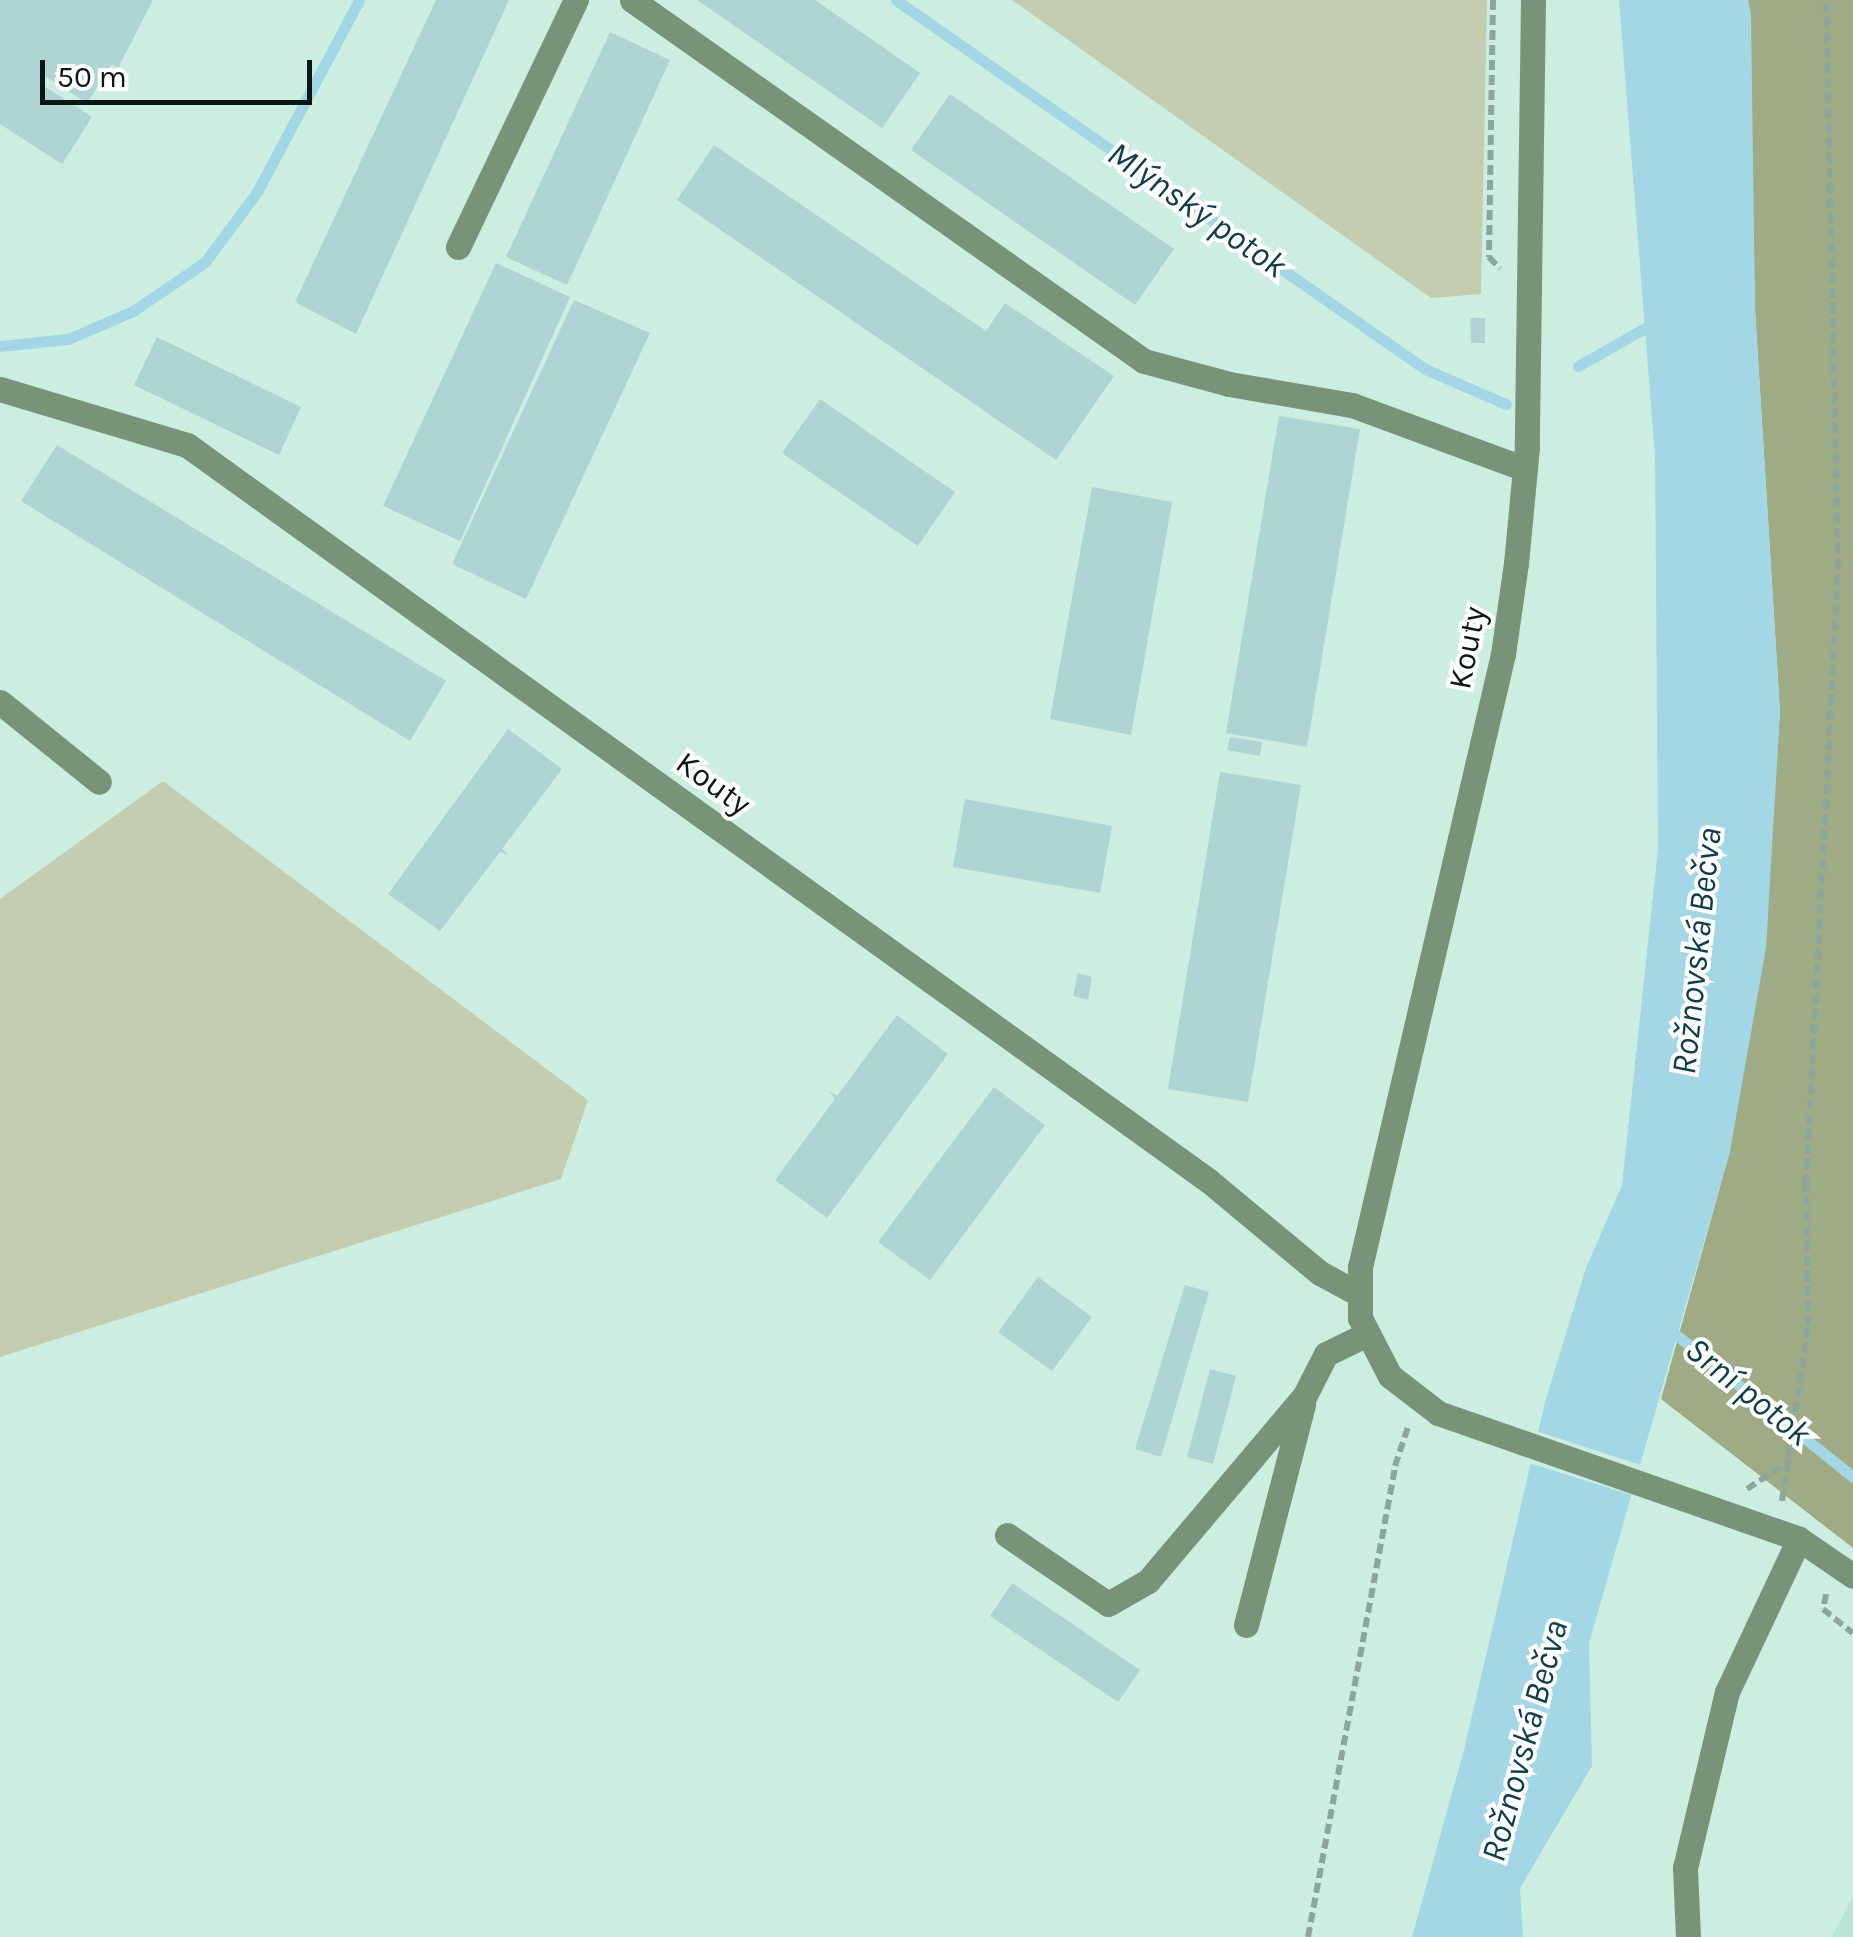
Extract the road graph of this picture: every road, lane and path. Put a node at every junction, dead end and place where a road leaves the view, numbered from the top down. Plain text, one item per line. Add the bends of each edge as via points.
1 (576, 0) edge
2 (632, 0) edge
3 (1533, 0) edge
4 (1826, 0) edge
5 (458, 246) dead end
6 (8, 390) edge
7 (1526, 469) junction
8 (0, 702) edge
9 (98, 782) dead end
10 (1357, 1293) junction
11 (1365, 1335) junction
12 (1305, 1395) junction
13 (1423, 1405) junction
14 (1791, 1457) junction
15 (1729, 1490) dead end
16 (1774, 1529) junction
17 (1007, 1535) dead end
18 (1799, 1540) junction
19 (1853, 1576) edge
20 (1817, 1582) dead end
21 (1246, 1625) dead end
22 (1853, 1633) edge
23 (1308, 1937) edge
24 (1688, 1937) edge

1 - 5 street
2 - 7 street via 1144,362 1352,405
3 - 7 street, Kouty
4 - 14 path via 1838,568 1800,1401
6 - 10 street, Kouty via 187,445 1210,1182 1320,1274
7 - 10 street, Kouty via 1503,654
8 - 9 street
10 - 11 street, Kouty
11 - 12 street via 1326,1354
11 - 13 street, Kouty via 1390,1376
12 - 17 street via 1148,1581 1108,1604
12 - 21 street
13 - 16 street, Kouty
13 - 23 path via 1395,1466
14 - 15 path via 1758,1486
14 - 16 path
16 - 18 street, Kouty
18 - 19 street, Kouty
18 - 24 street via 1727,1692 1685,1868
20 - 22 path via 1827,1588 1823,1609

